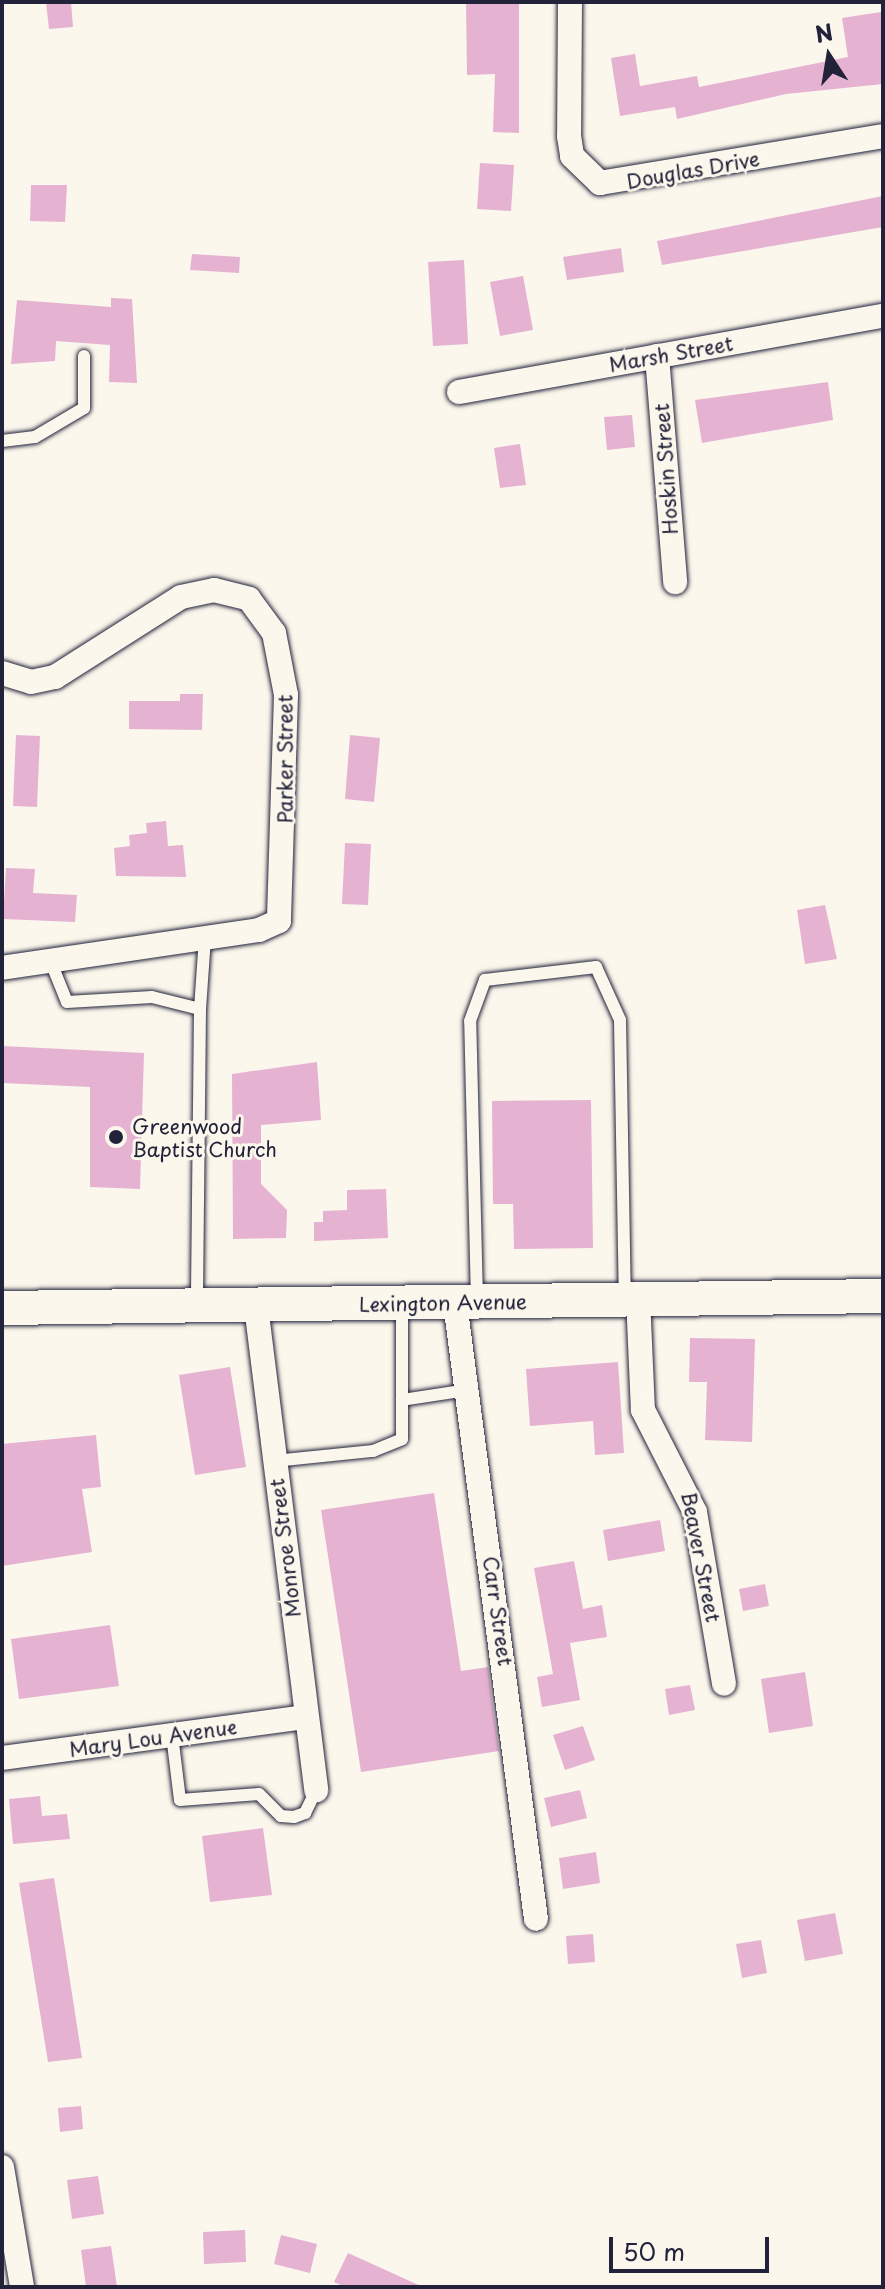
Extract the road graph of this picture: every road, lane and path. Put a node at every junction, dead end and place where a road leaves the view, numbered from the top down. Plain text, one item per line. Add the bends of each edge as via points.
1 (570, 2) edge
2 (883, 136) edge
3 (883, 316) edge
4 (84, 356) dead end
5 (657, 356) junction
6 (459, 392) dead end
7 (2, 441) edge
8 (675, 582) dead end
9 (2, 673) edge
10 (205, 938) junction
11 (50, 960) junction
12 (2, 968) edge
13 (200, 1009) junction
14 (883, 1296) edge
15 (632, 1298) junction
16 (466, 1303) junction
17 (402, 1304) junction
18 (197, 1306) junction
19 (256, 1306) junction
20 (2, 1308) edge
21 (467, 1390) junction
22 (402, 1400) junction
23 (274, 1461) junction
24 (724, 1684) dead end
25 (305, 1717) junction
26 (172, 1735) junction
27 (2, 1758) edge
28 (316, 1790) joint
29 (536, 1919) dead end
30 (2, 2167) edge
31 (22, 2287) edge

1 - 2 street, Douglas Drive via 572,156 600,183
3 - 5 street, Marsh Street
4 - 7 lane via 84,408 47,432
5 - 6 street, Marsh Street
5 - 8 street, Hoskin Street
9 - 10 street, Parker Street via 31,682 72,669 181,597 214,590 249,599 274,633 284,663 285,897 279,921
10 - 11 street, Parker Street
10 - 13 lane
11 - 12 street, Parker Street
11 - 13 lane via 67,1002 152,997
13 - 18 lane
14 - 15 main road, Lexington Avenue
15 - 16 main road, Lexington Avenue
15 - 16 lane via 620,1020 596,967 485,980 470,1021
15 - 24 street, Beaver Street via 643,1410 691,1498
16 - 17 main road, Lexington Avenue
16 - 21 street, Carr Street
17 - 19 main road, Lexington Avenue
17 - 22 lane
18 - 19 main road, Lexington Avenue
18 - 20 main road, Lexington Avenue
19 - 23 street, Monroe Street
21 - 22 lane
21 - 29 street, Carr Street
22 - 23 lane via 402,1439 373,1451
23 - 25 street, Monroe Street
25 - 26 street, Mary Lou Avenue
25 - 28 street, Monroe Street
26 - 27 street, Mary Lou Avenue
26 - 28 lane via 180,1800 259,1794 281,1816 294,1817 305,1813
30 - 31 street

